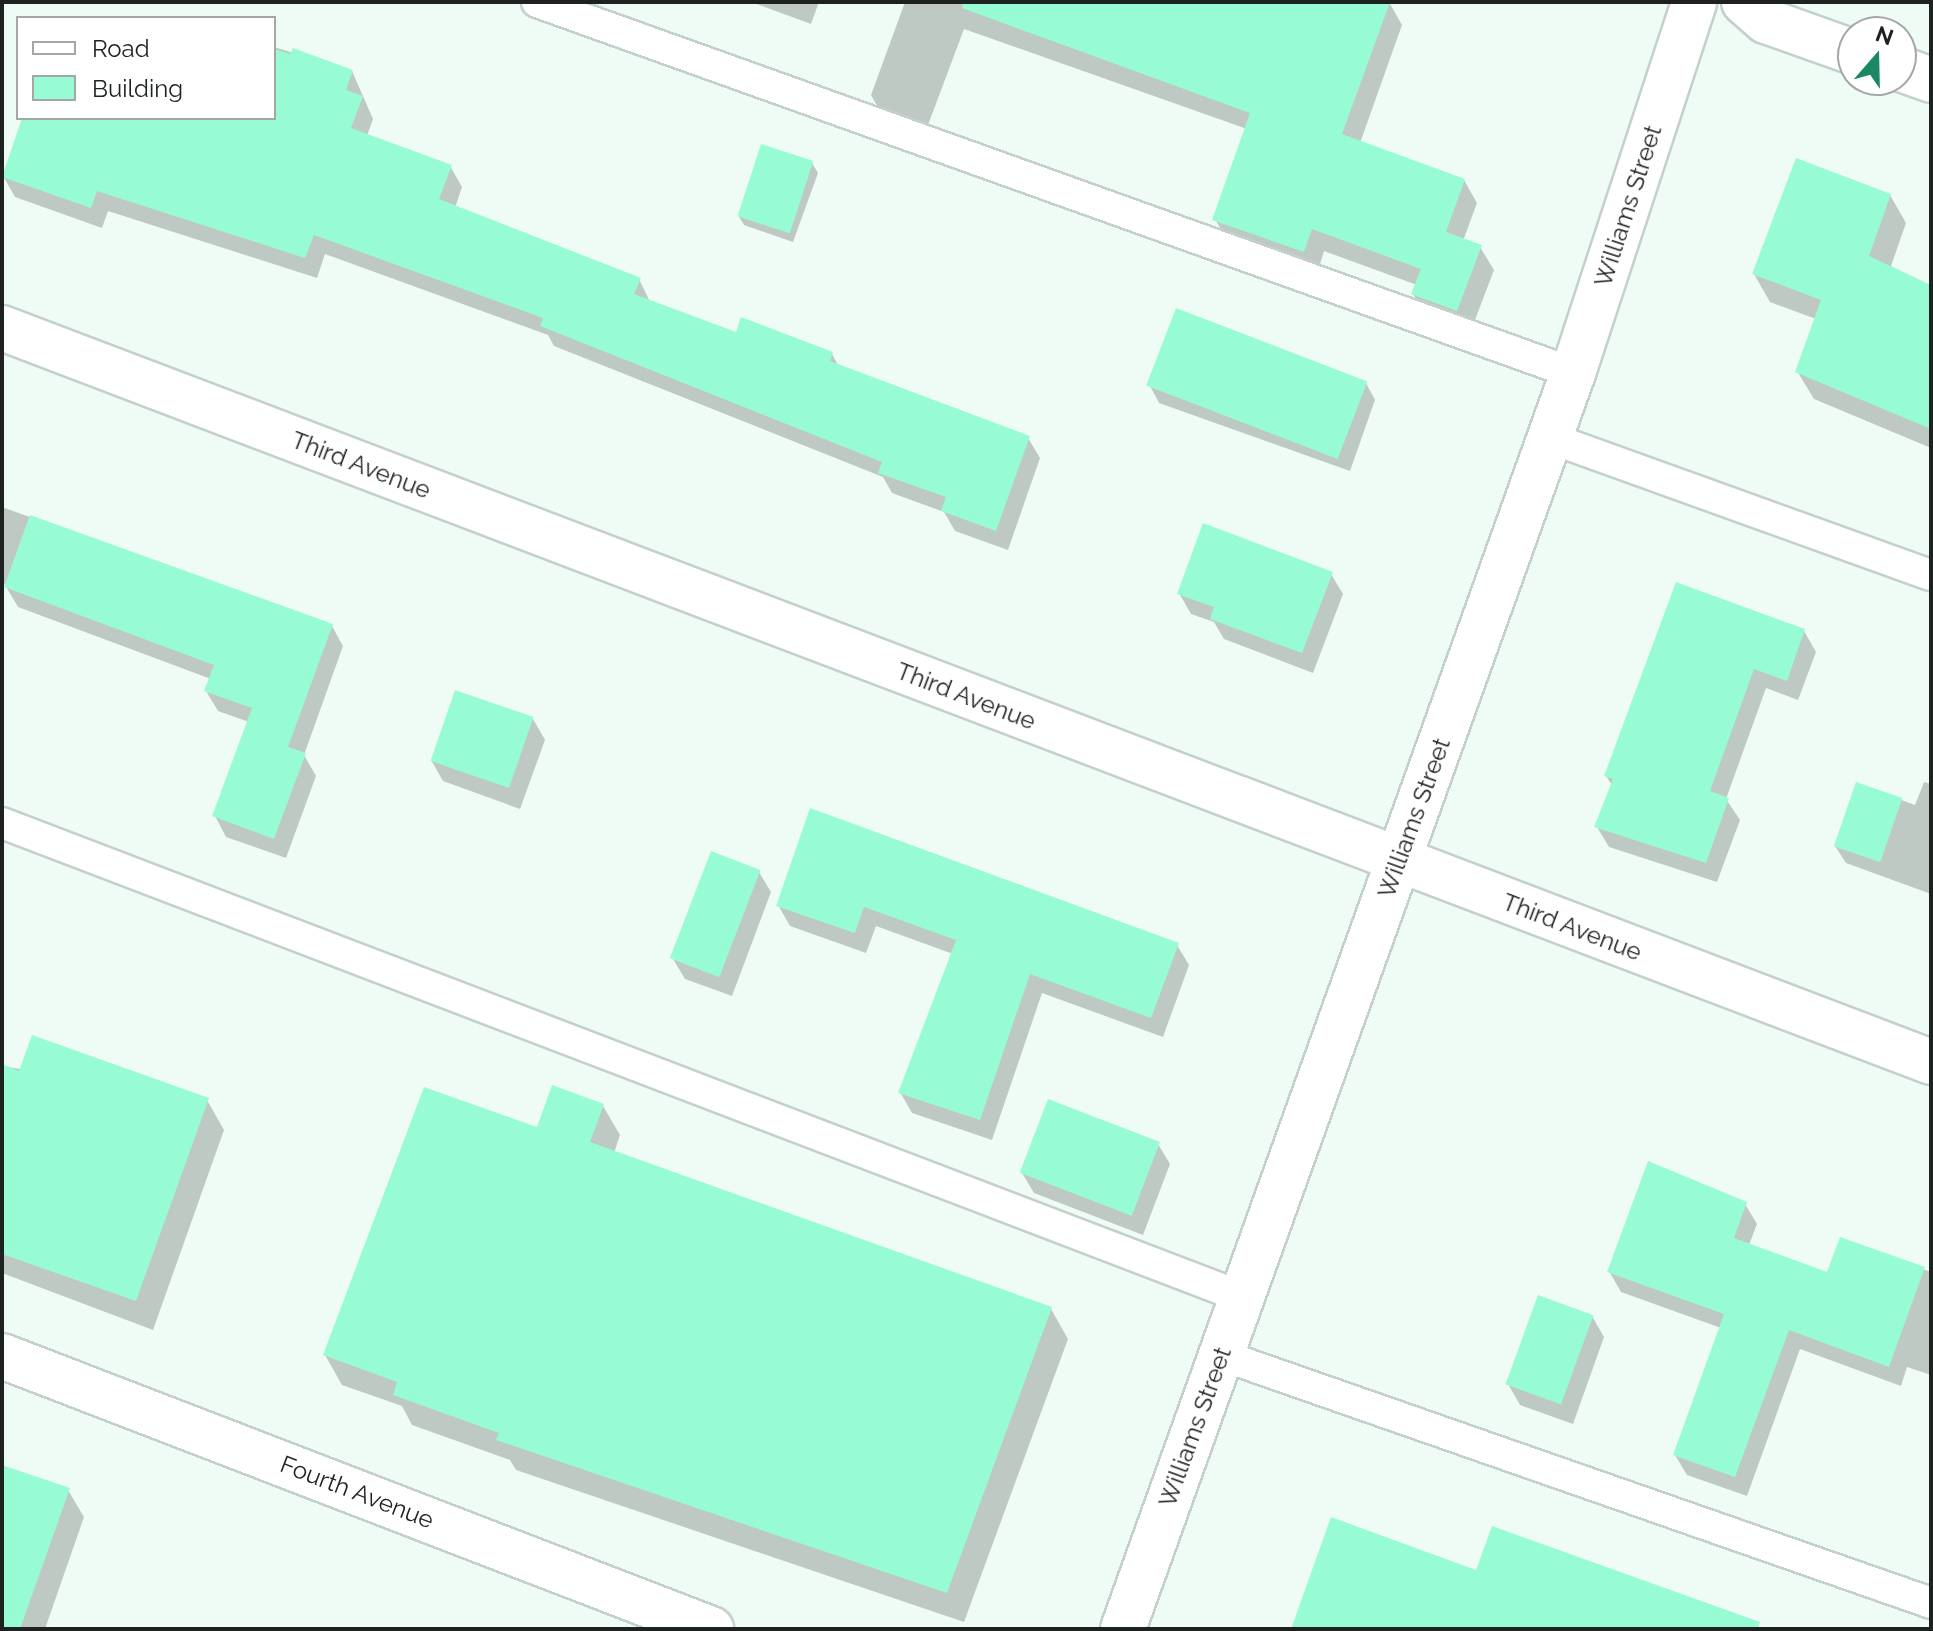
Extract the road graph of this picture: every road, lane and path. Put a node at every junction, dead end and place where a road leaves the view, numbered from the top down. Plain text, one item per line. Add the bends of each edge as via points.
1 (537, 2) edge
2 (1694, 2) edge
3 (1744, 2) edge
4 (1837, 46) edge
5 (2, 328) edge
6 (1573, 373) junction
7 (1550, 438) junction
8 (1931, 575) edge
9 (2, 823) edge
10 (1398, 861) junction
11 (1931, 1062) edge
12 (1242, 1297) junction
13 (1221, 1355) junction
14 (2, 1356) edge
15 (1931, 1603) edge
16 (711, 1629) edge
17 (1123, 1629) edge

1 - 6 lane
2 - 6 street, Williams Street
3 - 4 street via 1766,21
5 - 10 street, Third Avenue
6 - 7 street, Williams Street
7 - 8 lane
7 - 10 street, Williams Street
9 - 12 lane
10 - 11 street, Third Avenue
10 - 12 street, Williams Street
12 - 13 street, Williams Street
13 - 15 lane
13 - 17 street, Williams Street
14 - 16 street, Fourth Avenue

